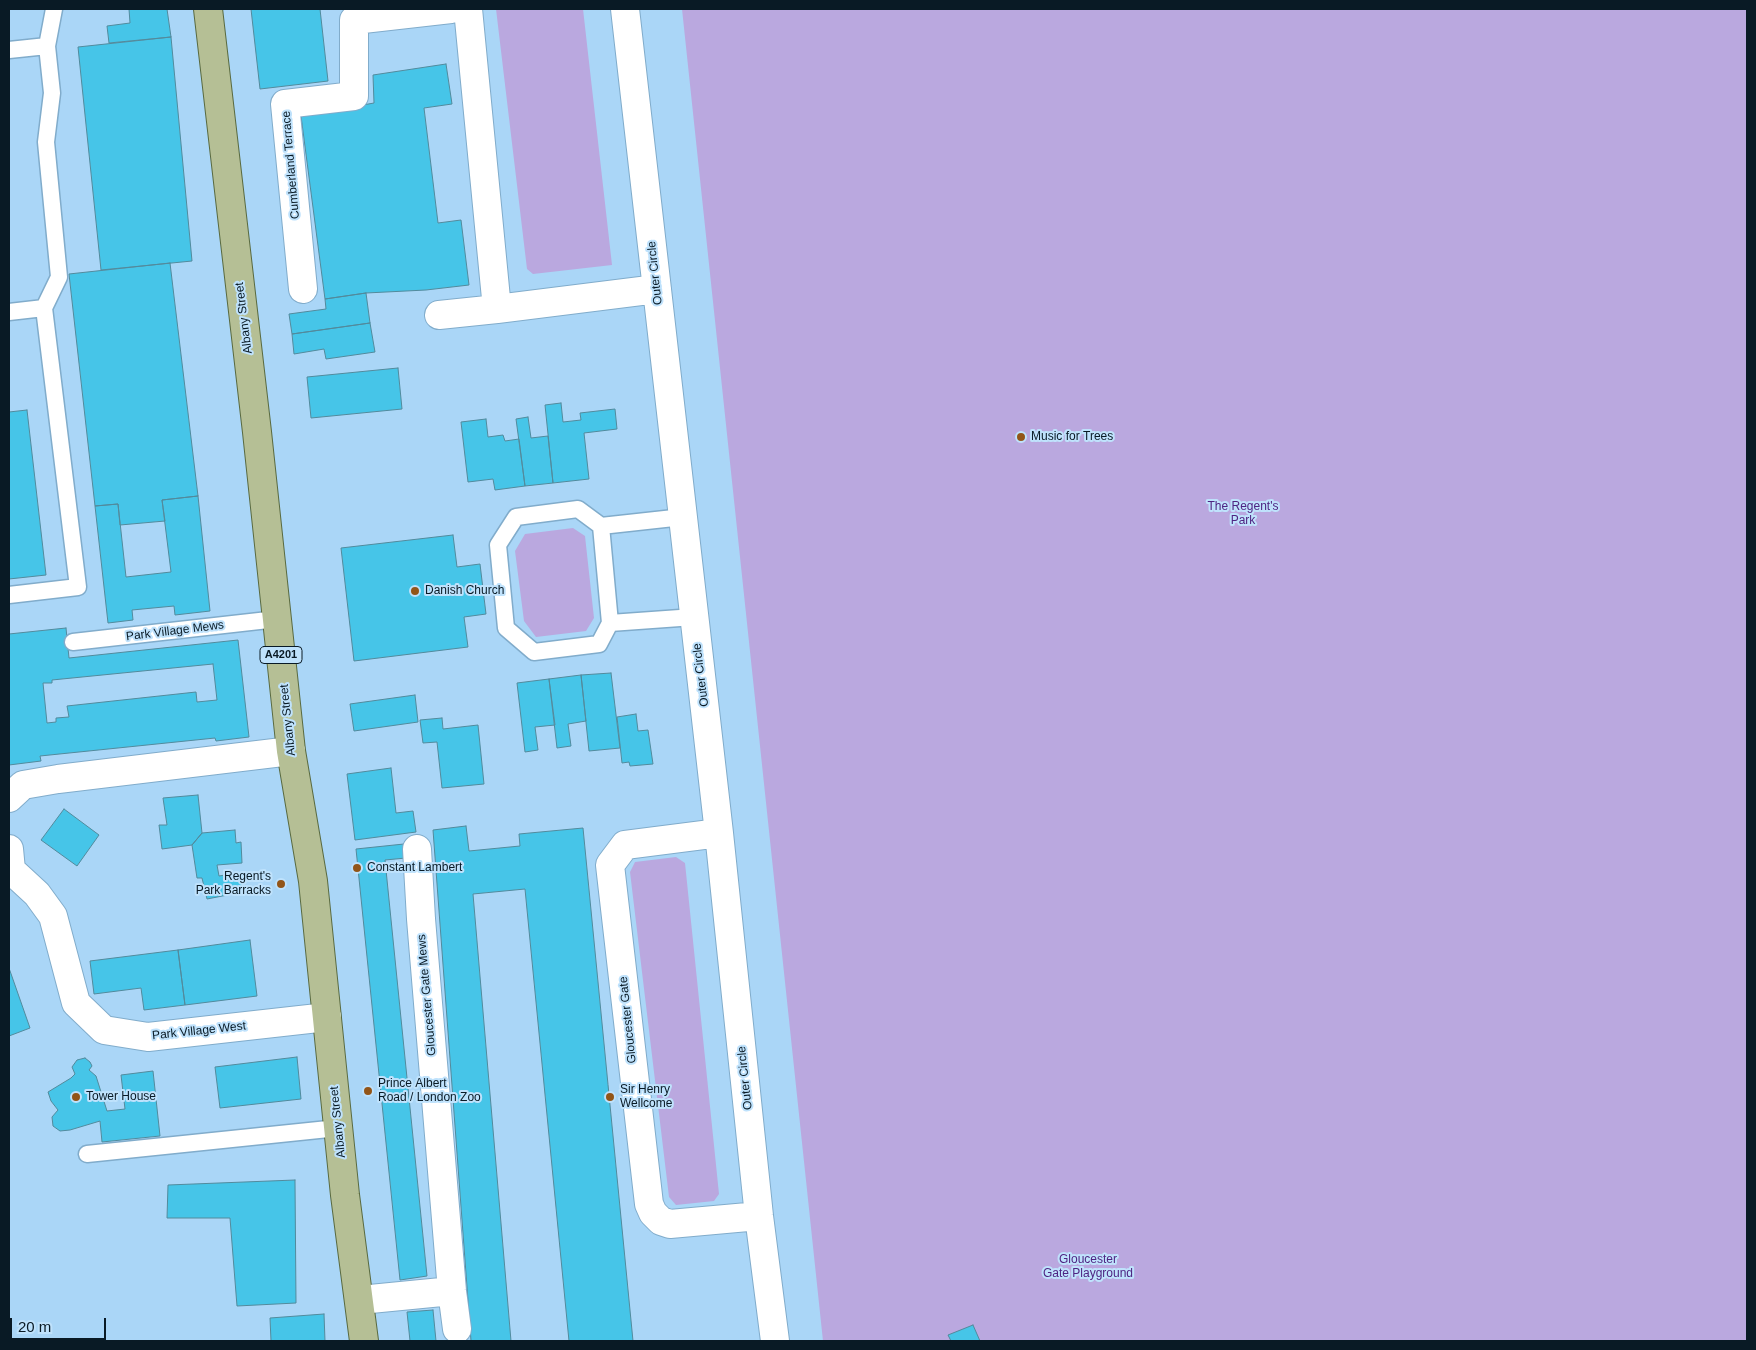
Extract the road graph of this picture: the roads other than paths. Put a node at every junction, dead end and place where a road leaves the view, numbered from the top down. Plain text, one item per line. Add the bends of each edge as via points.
1 (54, 9) edge
2 (208, 9) edge
3 (451, 9) edge
4 (468, 9) edge
5 (626, 9) edge
6 (47, 46) junction
7 (9, 50) edge
8 (303, 289) dead end
9 (657, 289) junction
10 (44, 308) junction
11 (497, 309) junction
12 (9, 312) edge
13 (439, 315) dead end
14 (683, 517) junction
15 (601, 526) junction
16 (9, 595) edge
17 (694, 617) junction
18 (277, 619) junction
19 (610, 623) junction
20 (73, 642) dead end
21 (291, 751) junction
22 (9, 798) edge
23 (719, 833) junction
24 (9, 849) edge
25 (417, 849) dead end
26 (327, 1017) junction
27 (338, 1128) junction
28 (87, 1154) dead end
29 (760, 1216) junction
30 (452, 1291) junction
31 (360, 1300) junction
32 (457, 1329) dead end
33 (364, 1341) edge
34 (775, 1341) edge

1 - 6 lane
2 - 18 main road, Albany Street / A4201
3 - 8 street, Cumberland Terrace via 354,20 354,96 285,104
4 - 11 street
5 - 9 street, Outer Circle
6 - 7 lane
6 - 10 lane via 52,93 46,142 59,277
9 - 11 street
9 - 14 street, Outer Circle
10 - 12 lane
10 - 16 lane via 78,587
11 - 13 street
14 - 15 lane
14 - 17 street, Outer Circle
15 - 19 lane
15 - 19 lane via 578,509 516,517 498,545 506,628 534,652 599,644
17 - 19 lane
17 - 23 street, Outer Circle
18 - 20 lane, Park Village Mews
18 - 21 main road, Albany Street / A4201
21 - 22 street via 58,779 23,785
21 - 26 main road, Albany Street / A4201 via 313,881
23 - 29 street, Outer Circle
23 - 29 street, Gloucester Gate via 626,845 610,865 648,1204 661,1221 670,1224
24 - 26 street, Park Village West via 11,870 37,894 53,916 76,1002 104,1030 148,1037
25 - 30 street, Gloucester Gate Mews
26 - 27 main road, Albany Street / A4201
27 - 28 lane
27 - 31 main road, Albany Street / A4201
29 - 34 street, Outer Circle
30 - 31 street
30 - 32 street, Gloucester Gate Mews
31 - 33 main road, Albany Street / A4201

